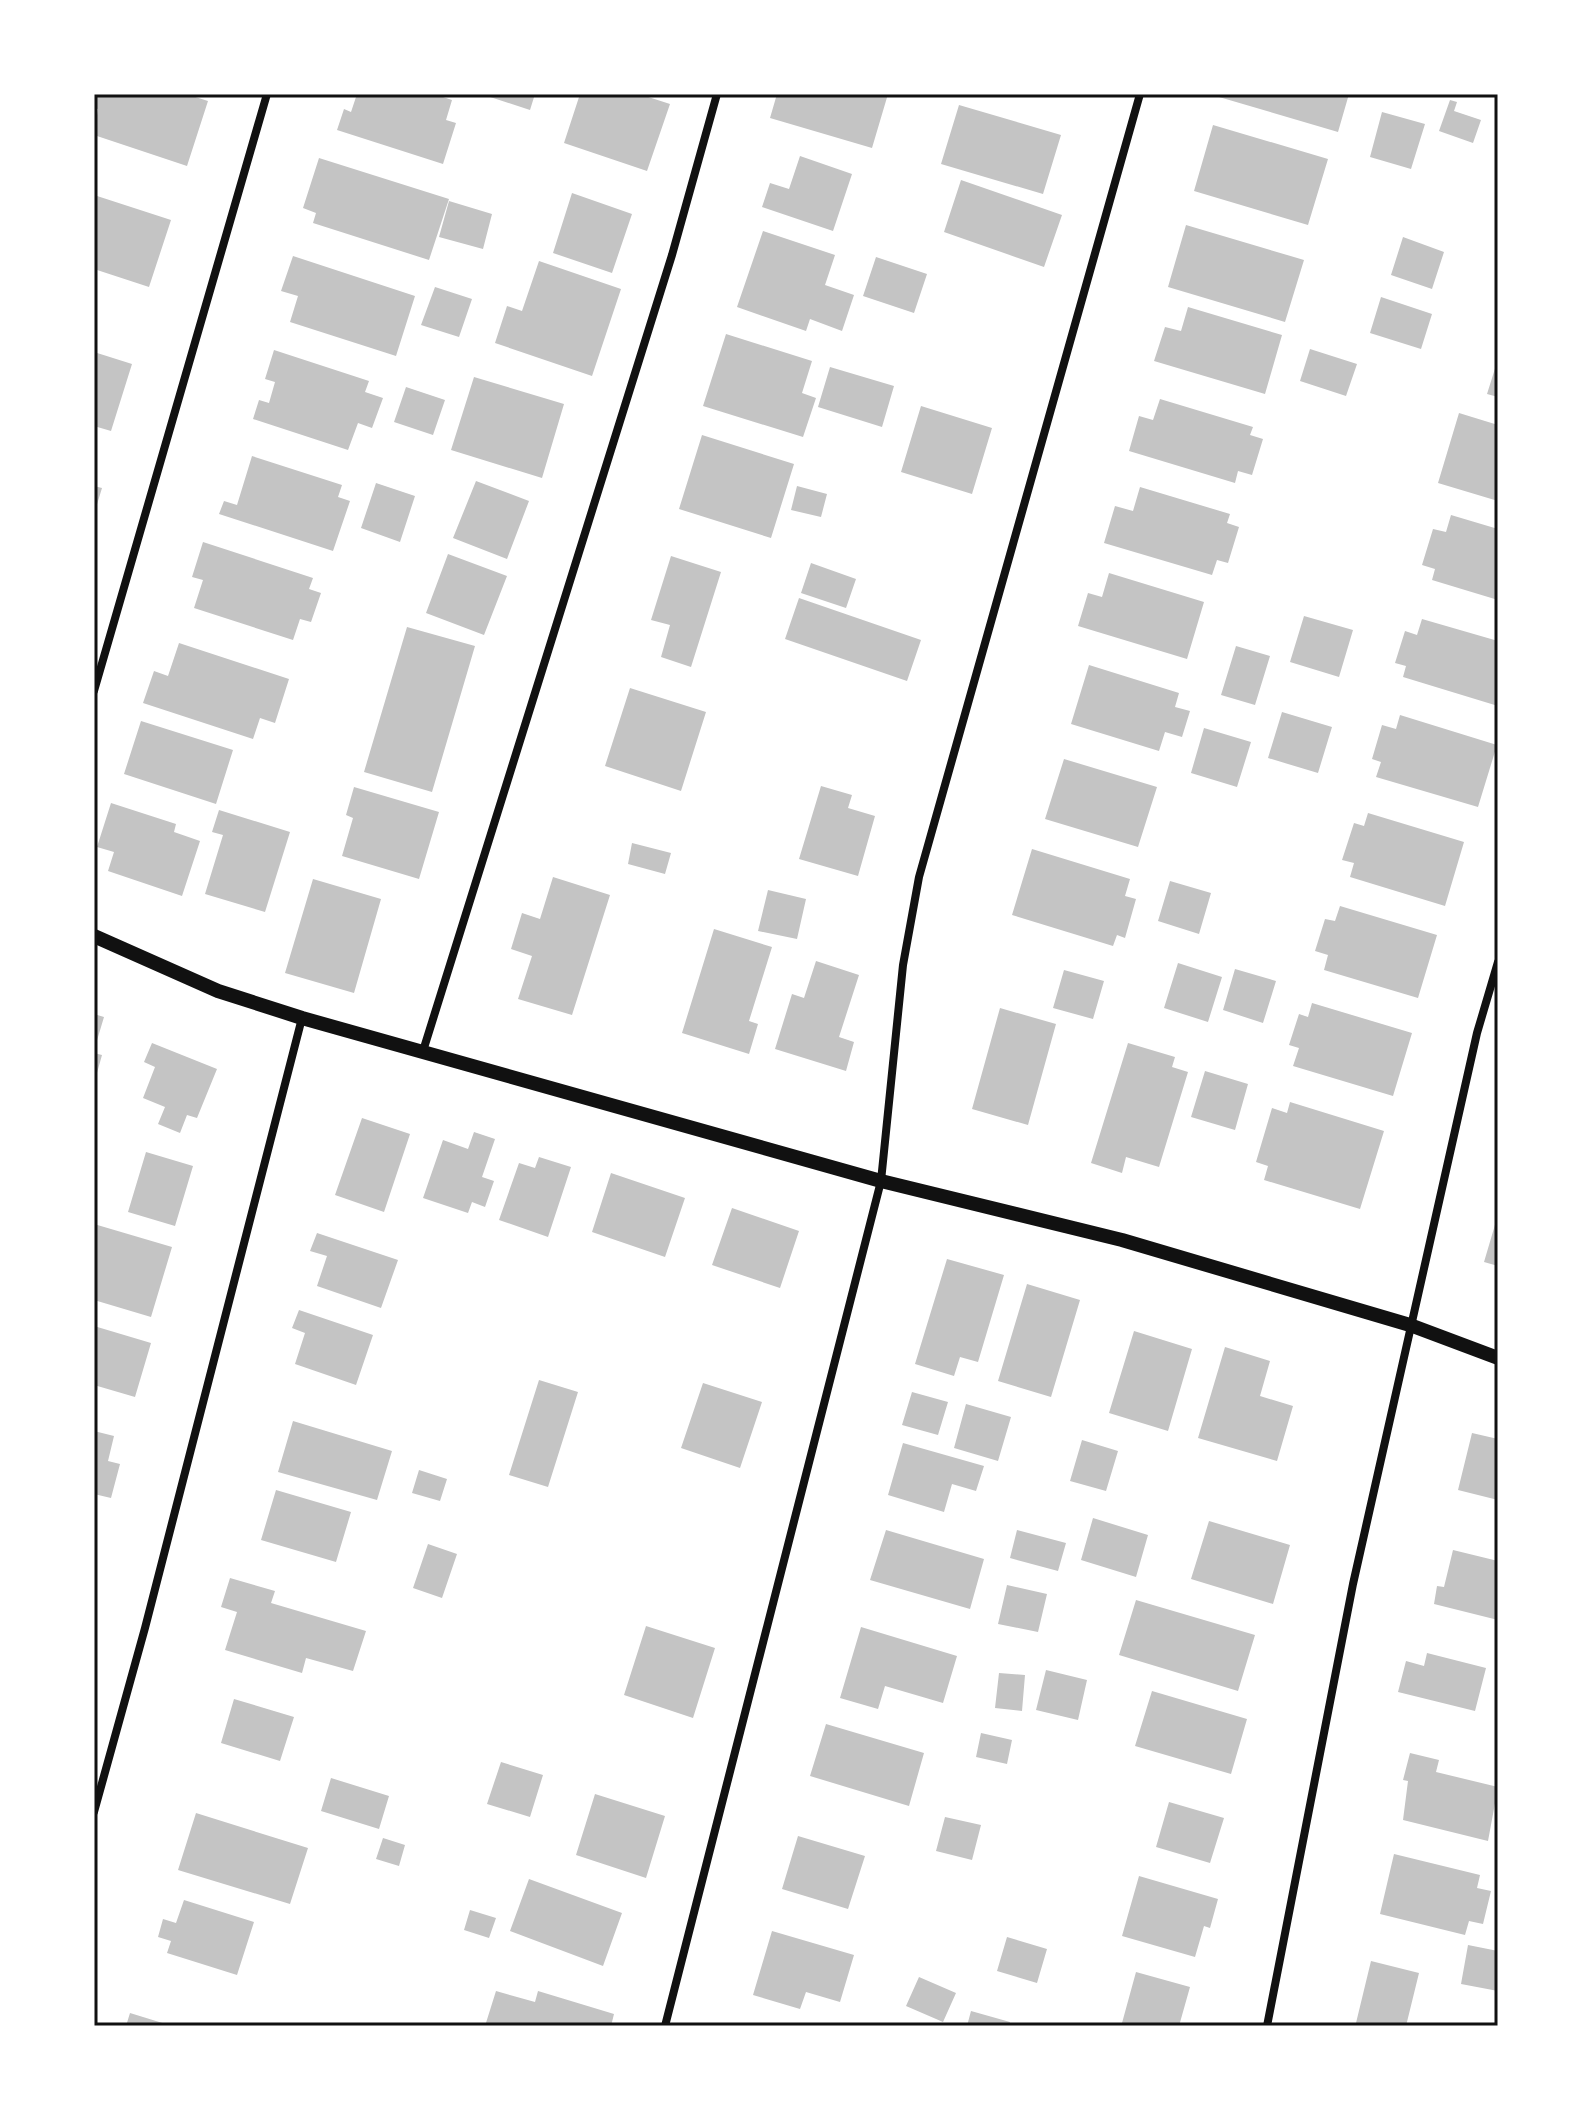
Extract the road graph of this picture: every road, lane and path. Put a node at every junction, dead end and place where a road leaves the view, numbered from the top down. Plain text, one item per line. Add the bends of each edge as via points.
1 (267, 94) edge
2 (717, 94) edge
3 (1140, 94) edge
4 (94, 691) edge
5 (94, 936) edge
6 (1498, 962) edge
7 (302, 1018) junction
8 (423, 1051) junction
9 (881, 1181) junction
10 (1410, 1325) junction
11 (1498, 1358) edge
12 (94, 1812) edge
13 (665, 2026) edge
14 (1267, 2026) edge

1 - 4 street
2 - 8 street via 672,255
3 - 9 street via 919,877 903,965
5 - 7 street via 218,991
6 - 10 street
7 - 8 street
7 - 12 street
8 - 9 street
9 - 10 street via 1122,1240
9 - 13 street
10 - 11 street
10 - 14 street via 1353,1584

